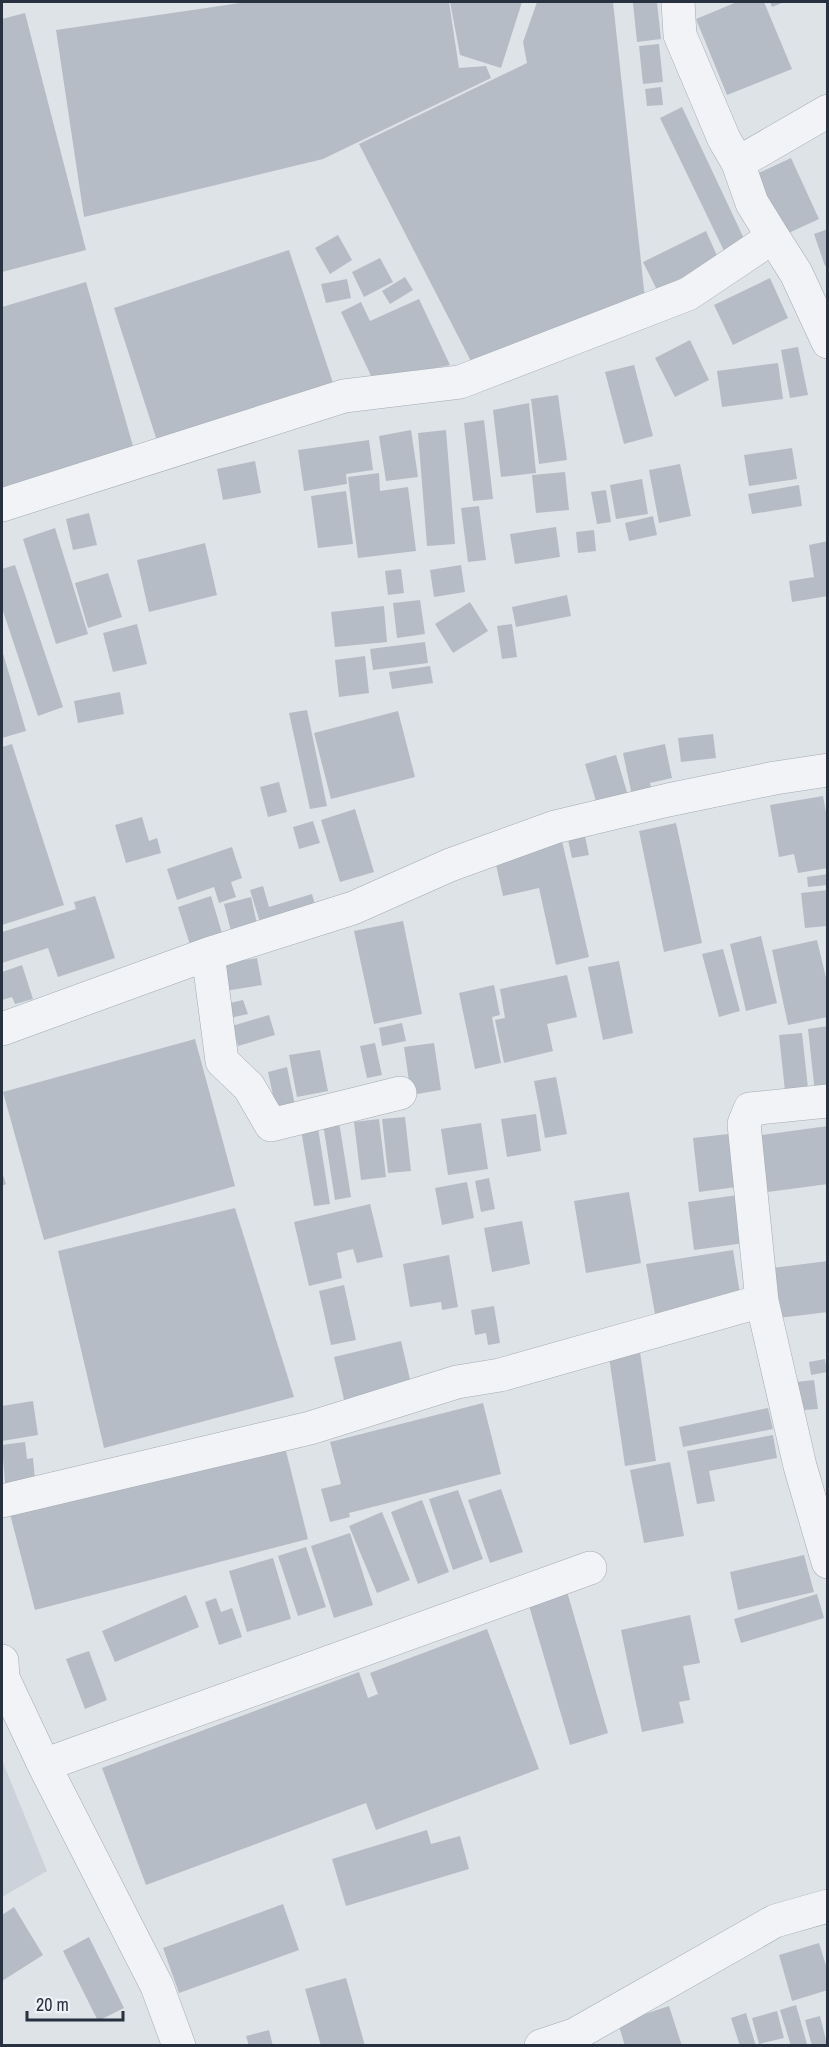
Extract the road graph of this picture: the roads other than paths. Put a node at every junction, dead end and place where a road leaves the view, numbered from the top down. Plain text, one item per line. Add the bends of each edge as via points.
1 (678, 2) edge
2 (828, 111) edge
3 (738, 163) junction
4 (773, 237) junction
5 (828, 342) edge
6 (2, 505) edge
7 (828, 770) edge
8 (208, 954) junction
9 (2, 1029) edge
10 (400, 1093) dead end
11 (828, 1101) edge
12 (762, 1301) junction
13 (2, 1501) edge
14 (828, 1562) edge
15 (590, 1569) dead end
16 (2, 1661) edge
17 (44, 1765) junction
18 (828, 1906) edge
19 (576, 2040) edge
20 (179, 2046) edge
21 (541, 2046) edge

1 - 3 street via 680,35
2 - 3 street
3 - 4 street via 752,203
4 - 5 street via 796,273
4 - 6 street via 688,294 460,382 344,396
7 - 8 street via 668,800 555,827 450,865 353,908
8 - 9 street
8 - 10 street via 222,1061 249,1087 271,1125
11 - 12 street via 750,1109 744,1124
12 - 13 street via 500,1375 457,1382 310,1428
12 - 14 street via 800,1466
15 - 17 street
16 - 17 street via 3,1678
17 - 20 street via 157,1986
18 - 19 street via 775,1921
19 - 21 street

